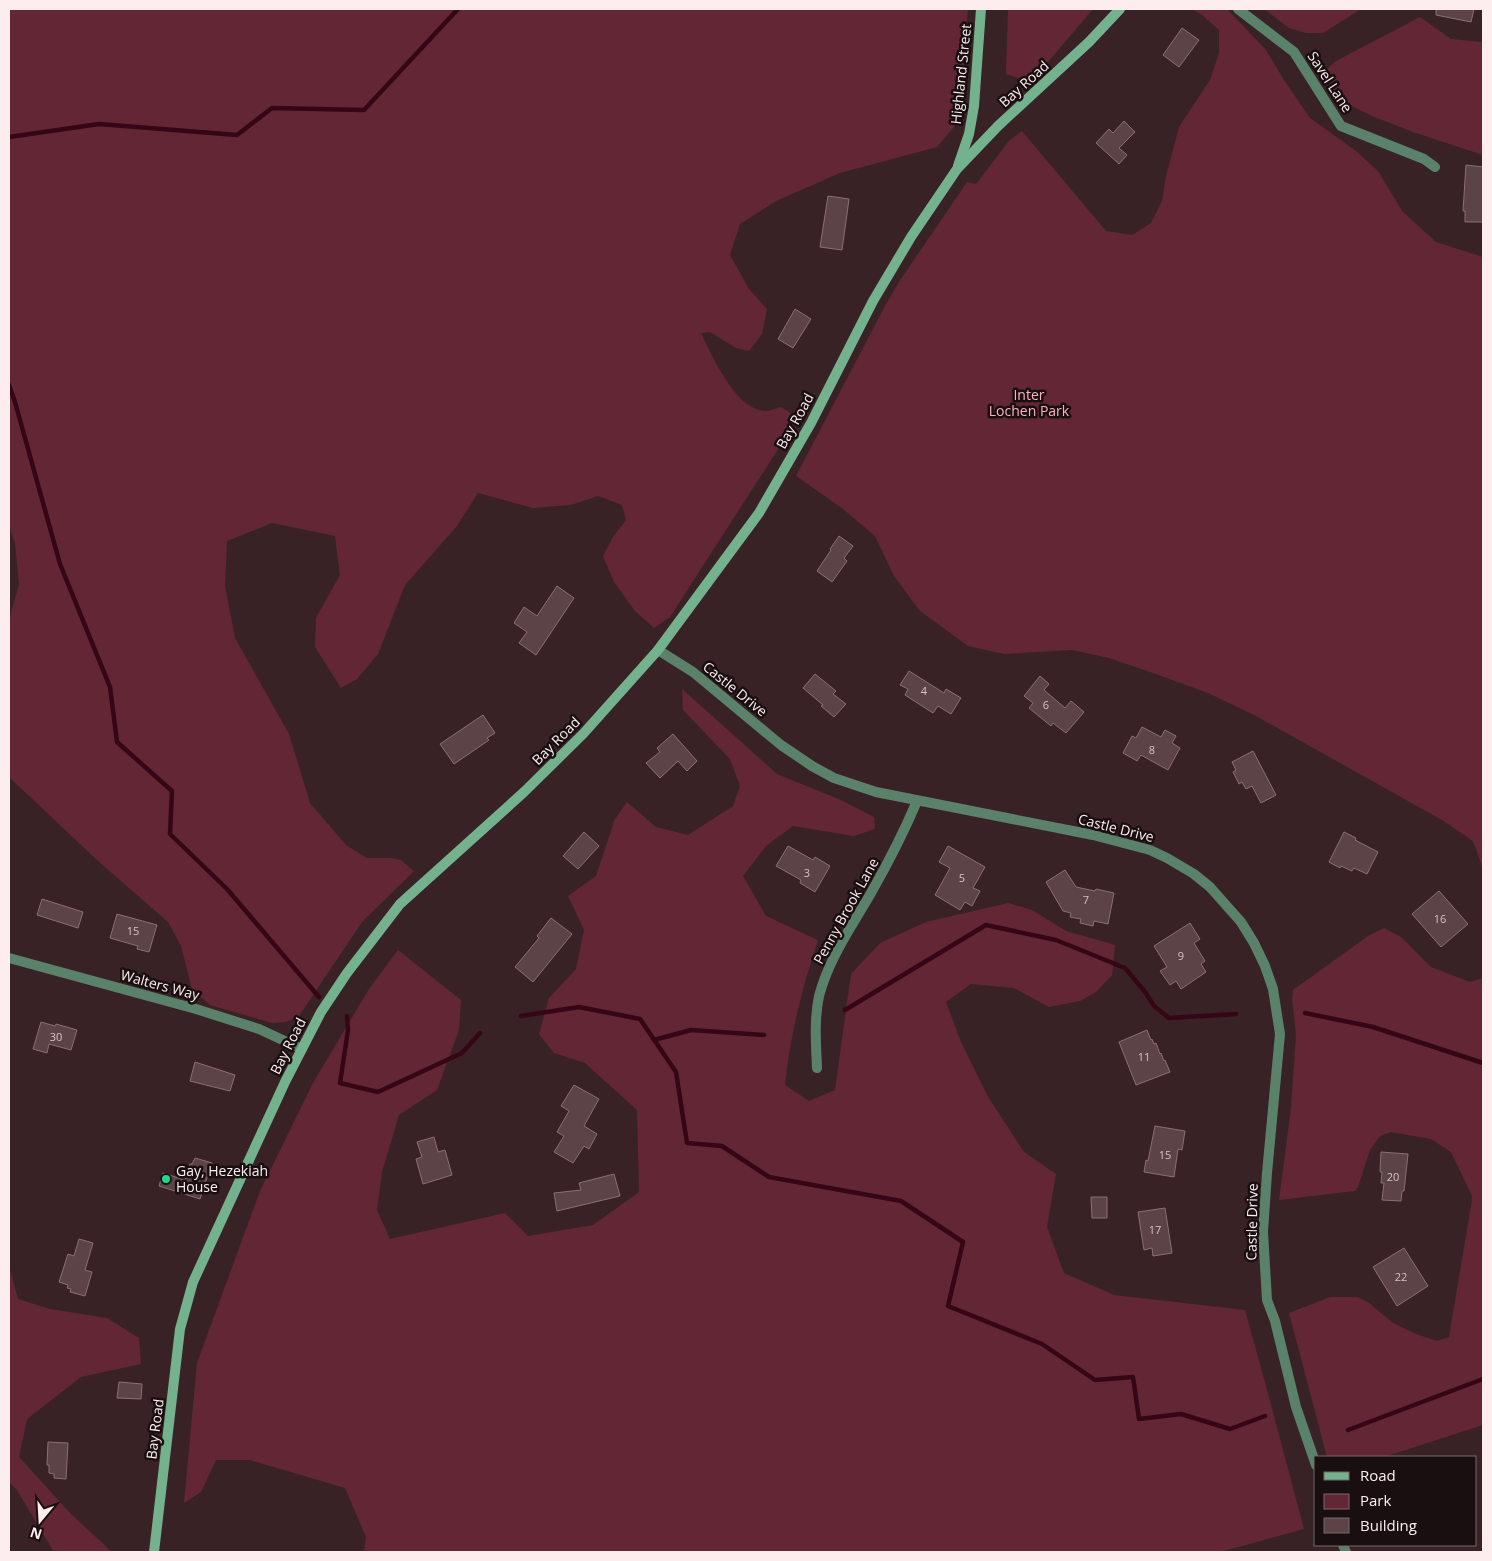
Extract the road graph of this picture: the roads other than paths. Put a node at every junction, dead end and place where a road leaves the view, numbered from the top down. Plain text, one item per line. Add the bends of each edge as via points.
1 (981, 9) edge
2 (1120, 9) edge
3 (1238, 9) edge
4 (1435, 167) dead end
5 (957, 169) junction
6 (658, 650) junction
7 (917, 801) junction
8 (9, 958) edge
9 (302, 1049) junction
10 (817, 1068) dead end
11 (1314, 1459) edge
12 (154, 1552) edge

1 - 5 main road, Highland Street via 974,106
2 - 5 main road, Bay Road
3 - 4 street, Savel Lane via 1294,52 1341,126 1424,159
5 - 6 main road, Bay Road via 873,301 811,423 759,513
6 - 7 street, Castle Drive via 693,672 782,745 824,773 863,788
6 - 9 main road, Bay Road via 583,734 400,904 347,973 321,1012
7 - 10 street, Penny Brook Lane via 824,980 816,1014
7 - 11 street, Castle Drive via 1093,835 1150,850 1194,874 1210,887 1241,922 1254,943 1272,989 1280,1034 1263,1232 1267,1300
8 - 9 street, Walters Way via 196,1009 259,1029
9 - 12 main road, Bay Road via 191,1290 180,1329

